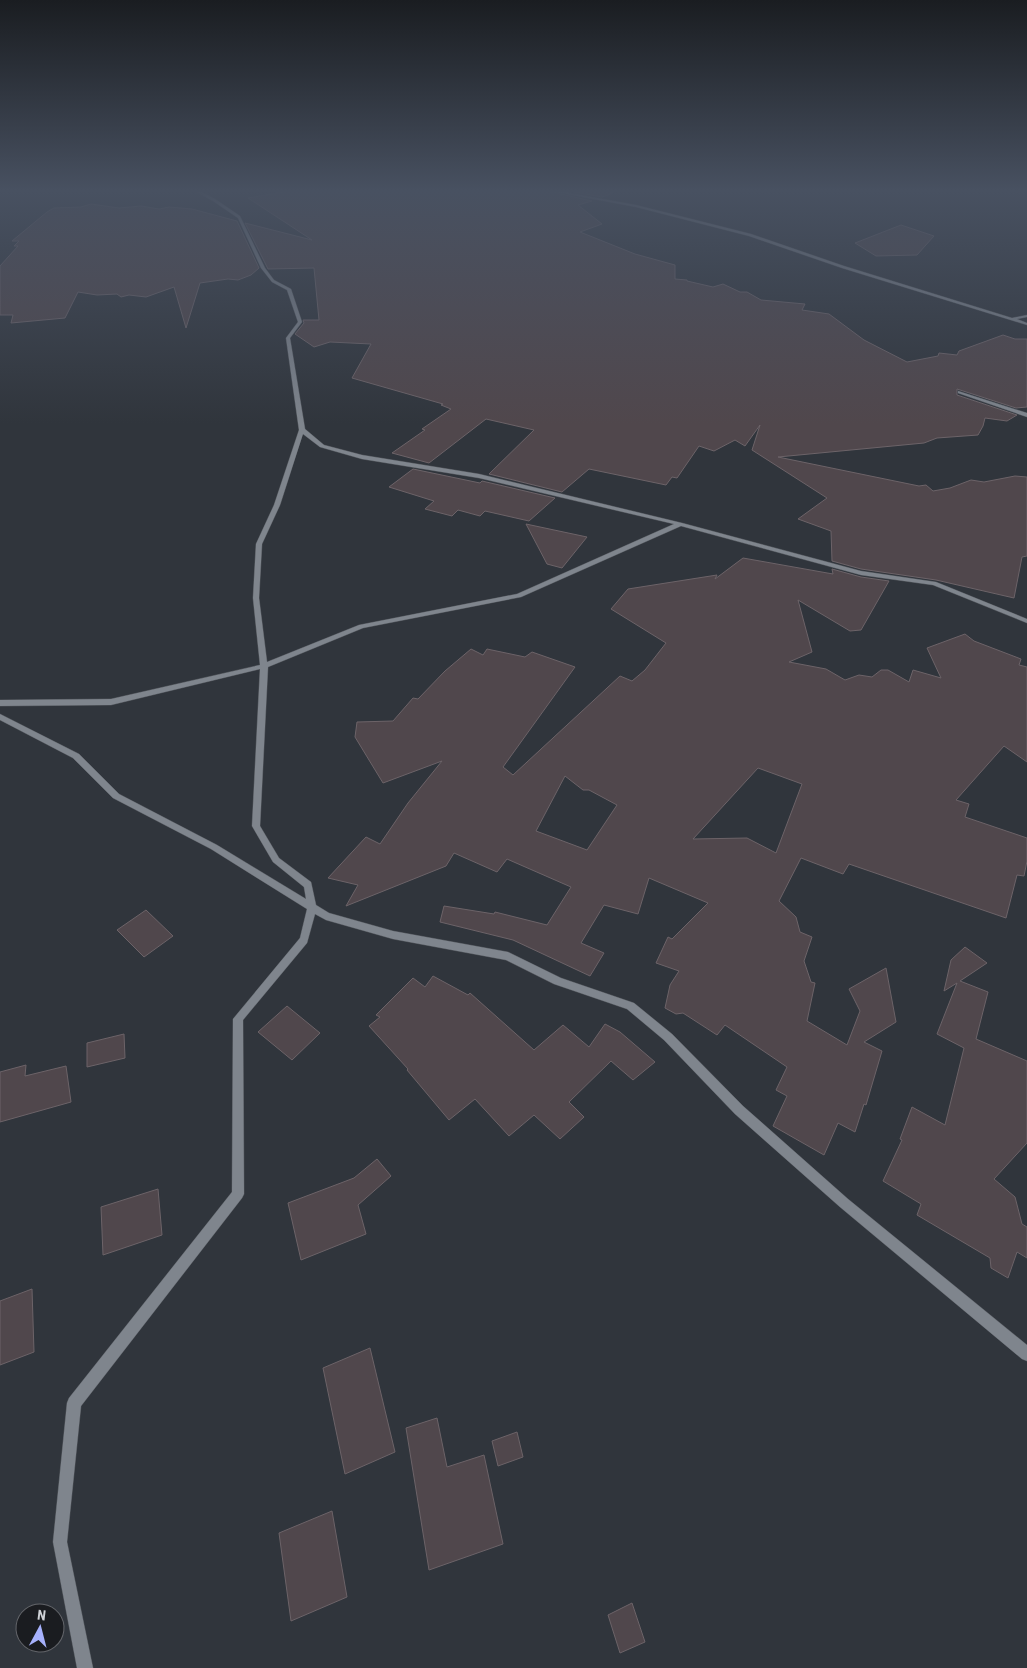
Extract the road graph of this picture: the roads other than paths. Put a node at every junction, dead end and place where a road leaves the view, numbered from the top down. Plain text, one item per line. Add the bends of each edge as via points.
1 (263, 268) edge
2 (845, 268) edge
3 (1027, 316) edge
4 (1011, 320) junction
5 (1027, 324) edge
6 (960, 392) dead end
7 (1027, 415) edge
8 (302, 430) junction
9 (680, 524) junction
10 (1027, 621) edge
11 (264, 666) junction
12 (0, 703) edge
13 (0, 717) edge
14 (312, 907) junction
15 (1027, 1354) edge
16 (85, 1668) edge

1 - 8 street via 272,281 289,289 300,322 288,338
2 - 4 street
3 - 4 street
4 - 5 street
6 - 7 street
8 - 9 street via 322,446 362,457 478,476
8 - 11 street via 277,505 259,544 256,598
9 - 10 street via 861,573 934,583
9 - 11 street via 519,596 361,626
11 - 12 street via 111,702
11 - 14 street via 256,826 276,860 308,885
13 - 14 street via 76,756 116,796 214,847
14 - 15 street via 326,916 393,936 508,956 558,981 630,1006 668,1037 739,1110 837,1196
14 - 16 street via 304,940 238,1018 238,1194 74,1404 60,1542

